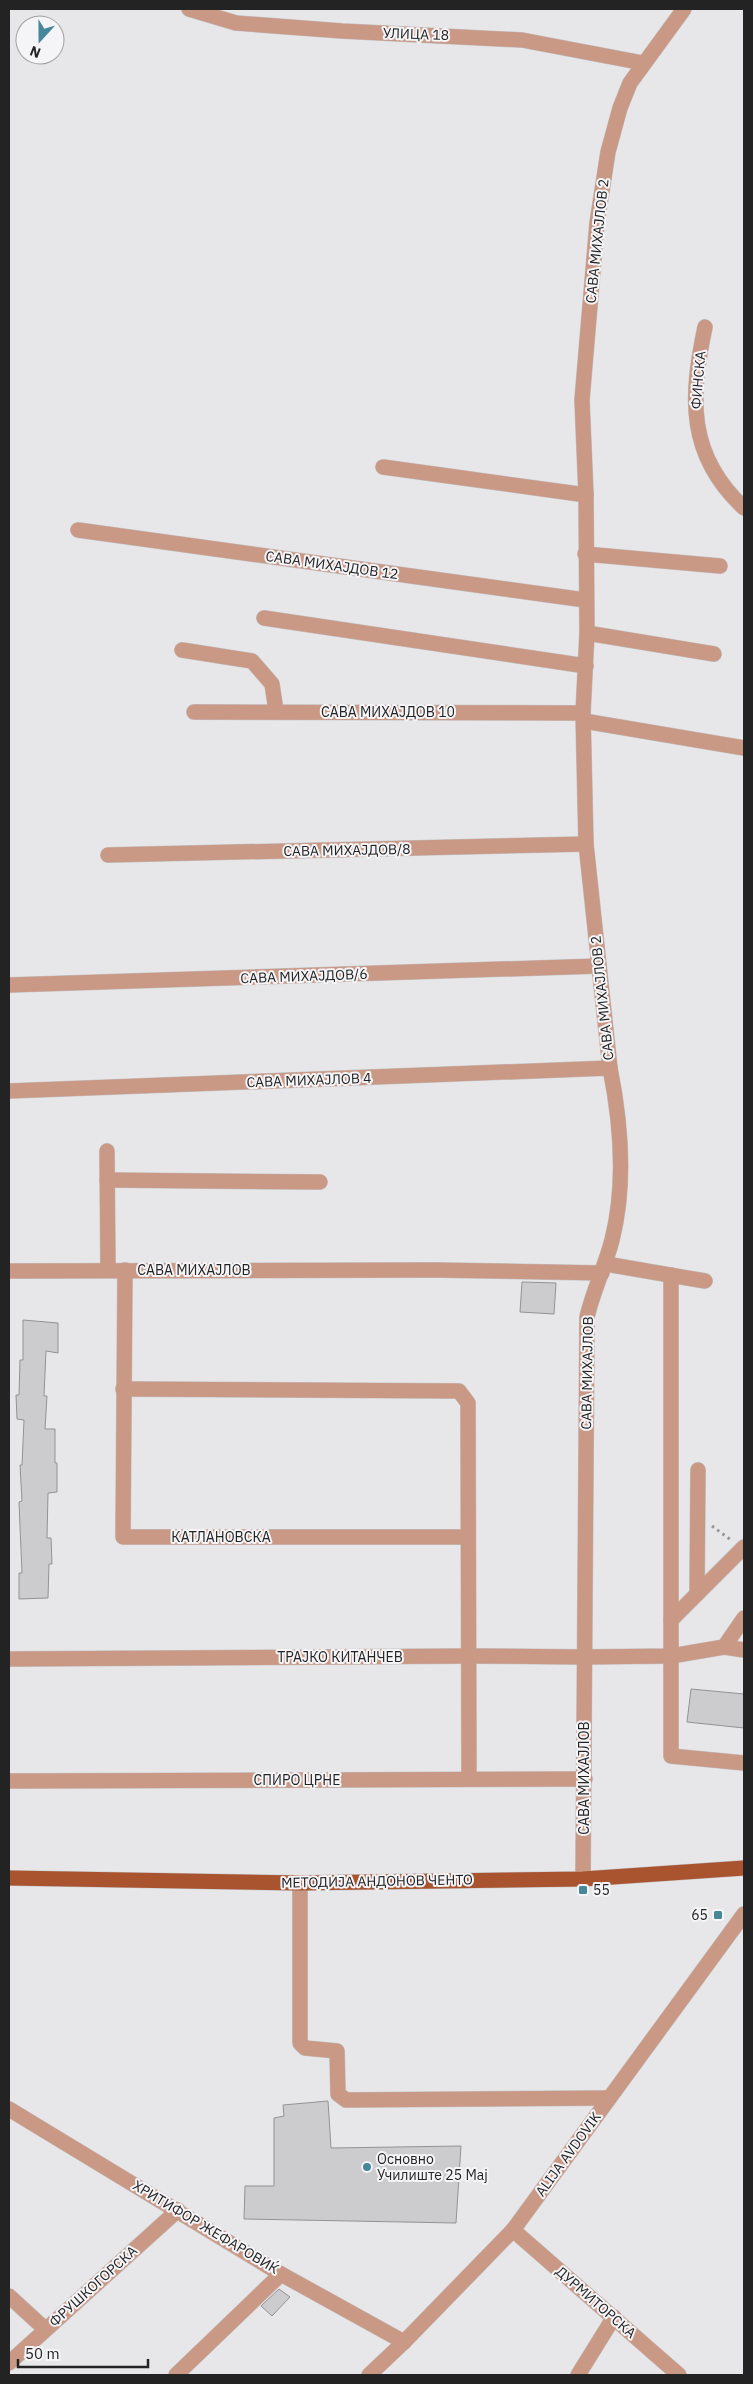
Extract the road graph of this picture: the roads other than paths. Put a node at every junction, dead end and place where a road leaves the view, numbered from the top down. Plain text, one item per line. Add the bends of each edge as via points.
1 (188, 9) edge
2 (684, 9) edge
3 (643, 63) junction
4 (705, 327) dead end
5 (383, 467) dead end
6 (586, 495) junction
7 (744, 508) edge
8 (78, 530) dead end
9 (585, 554) junction
10 (720, 566) dead end
11 (585, 600) junction
12 (264, 618) dead end
13 (587, 633) junction
14 (182, 650) dead end
15 (714, 654) dead end
16 (586, 666) junction
17 (276, 711) junction
18 (194, 712) dead end
19 (583, 717) junction
20 (744, 748) edge
21 (586, 844) junction
22 (108, 855) dead end
23 (599, 966) junction
24 (9, 985) edge
25 (610, 1068) junction
26 (9, 1092) edge
27 (107, 1151) dead end
28 (107, 1180) junction
29 (320, 1182) dead end
30 (604, 1268) junction
31 (108, 1270) junction
32 (125, 1270) junction
33 (9, 1271) edge
34 (671, 1275) junction
35 (705, 1281) dead end
36 (123, 1389) junction
37 (698, 1470) dead end
38 (467, 1537) junction
39 (743, 1549) edge
40 (697, 1594) junction
41 (744, 1618) edge
42 (671, 1620) junction
43 (724, 1647) junction
44 (744, 1650) edge
45 (469, 1656) junction
46 (671, 1656) junction
47 (584, 1657) junction
48 (9, 1659) edge
49 (744, 1763) edge
50 (469, 1779) junction
51 (585, 1779) junction
52 (9, 1781) edge
53 (744, 1868) edge
54 (9, 1878) edge
55 (583, 1879) junction
56 (300, 1883) junction
57 (744, 1914) edge
58 (608, 2098) junction
59 (9, 2109) edge
60 (178, 2210) junction
61 (513, 2230) junction
62 (281, 2274) junction
63 (9, 2296) edge
64 (614, 2317) junction
65 (45, 2329) junction
66 (404, 2342) junction
67 (9, 2363) edge
68 (176, 2375) edge
69 (369, 2375) edge
70 (578, 2375) edge
71 (679, 2375) edge

1 - 3 street, УЛИЦА 18 via 236,23 342,32 522,40
2 - 3 street, САВА МИХАЈЛОВ 2
3 - 6 street, САВА МИХАЈЛОВ 2 via 620,108 608,152 597,223 582,400
4 - 7 street, ФИНСКА via 694,409 698,433 727,492
5 - 6 street
6 - 9 street, САВА МИХАЈЛОВ 2
8 - 11 street, САВА МИХАЈДОВ 12
9 - 10 street
9 - 11 street, САВА МИХАЈЛОВ 2
11 - 13 street, САВА МИХАЈЛОВ 2
12 - 16 street
13 - 15 street
13 - 16 street, САВА МИХАЈЛОВ 2
14 - 17 street via 252,661 272,684
16 - 19 street, САВА МИХАЈЛОВ 2
17 - 18 street, САВА МИХАЈДОВ 10
17 - 19 street, САВА МИХАЈДОВ 10
19 - 20 street
19 - 21 street, САВА МИХАЈЛОВ 2
21 - 22 street, САВА МИХАЈДОВ/8
21 - 23 street, САВА МИХАЈЛОВ 2
23 - 24 street, САВА МИХАЈДОВ/6
23 - 25 street, САВА МИХАЈЛОВ 2
25 - 26 street, САВА МИХАЈЛОВ 4
25 - 30 street, САВА МИХАЈЛОВ 2 via 616,1099 620,1162 617,1213
27 - 28 street
28 - 29 street
28 - 31 street
30 - 32 street, САВА МИХАЈЛОВ
30 - 34 street
30 - 47 street, САВА МИХАЈЛОВ via 587,1317
31 - 32 street, САВА МИХАЈЛОВ
31 - 33 street, САВА МИХАЈЛОВ
32 - 36 street, КАТЛАНОВСКА
34 - 35 street
34 - 42 street
36 - 38 street via 459,1391 468,1403
36 - 38 street, КАТЛАНОВСКА via 123,1537
37 - 40 street
38 - 45 street
39 - 40 street
40 - 42 street
41 - 43 street
42 - 46 street
43 - 44 street, ТРАЈКО КИТАНЧЕВ
43 - 46 street, ТРАЈКО КИТАНЧЕВ
45 - 47 street, ТРАЈКО КИТАНЧЕВ
45 - 48 street, ТРАЈКО КИТАНЧЕВ
45 - 50 street
46 - 47 street, ТРАЈКО КИТАНЧЕВ
46 - 49 street via 671,1756
47 - 51 street, САВА МИХАЈЛОВ
50 - 51 street, СПИРО ЦРНЕ
50 - 52 street, СПИРО ЦРНЕ
51 - 55 street, САВА МИХАЈЛОВ
53 - 55 main road, МЕТОДИЈА АНДОНОВ ЧЕНТО
54 - 56 main road, МЕТОДИЈА АНДОНОВ ЧЕНТО
55 - 56 main road, МЕТОДИЈА АНДОНОВ ЧЕНТО
56 - 58 street via 300,2043 305,2048 337,2051 338,2094 346,2100
57 - 58 street, ALIJA AVDOVIK
58 - 61 street, ALIJA AVDOVIK
59 - 60 street, ХРИТИФОР ЖЕФАРОВИЌ
60 - 62 street, ХРИТИФОР ЖЕФАРОВИЌ
60 - 65 street, ФРУШКОГОРСКА
61 - 64 street, ДУРМИТОРСКА
61 - 66 street, ALIJA AVDOVIK
62 - 66 street, ХРИТИФОР ЖЕФАРОВИЌ
62 - 68 street
63 - 65 street
64 - 70 street
64 - 71 street, ДУРМИТОРСКА
65 - 67 street, ФРУШКОГОРСКА
66 - 69 street, ALIJA AVDOVIK

